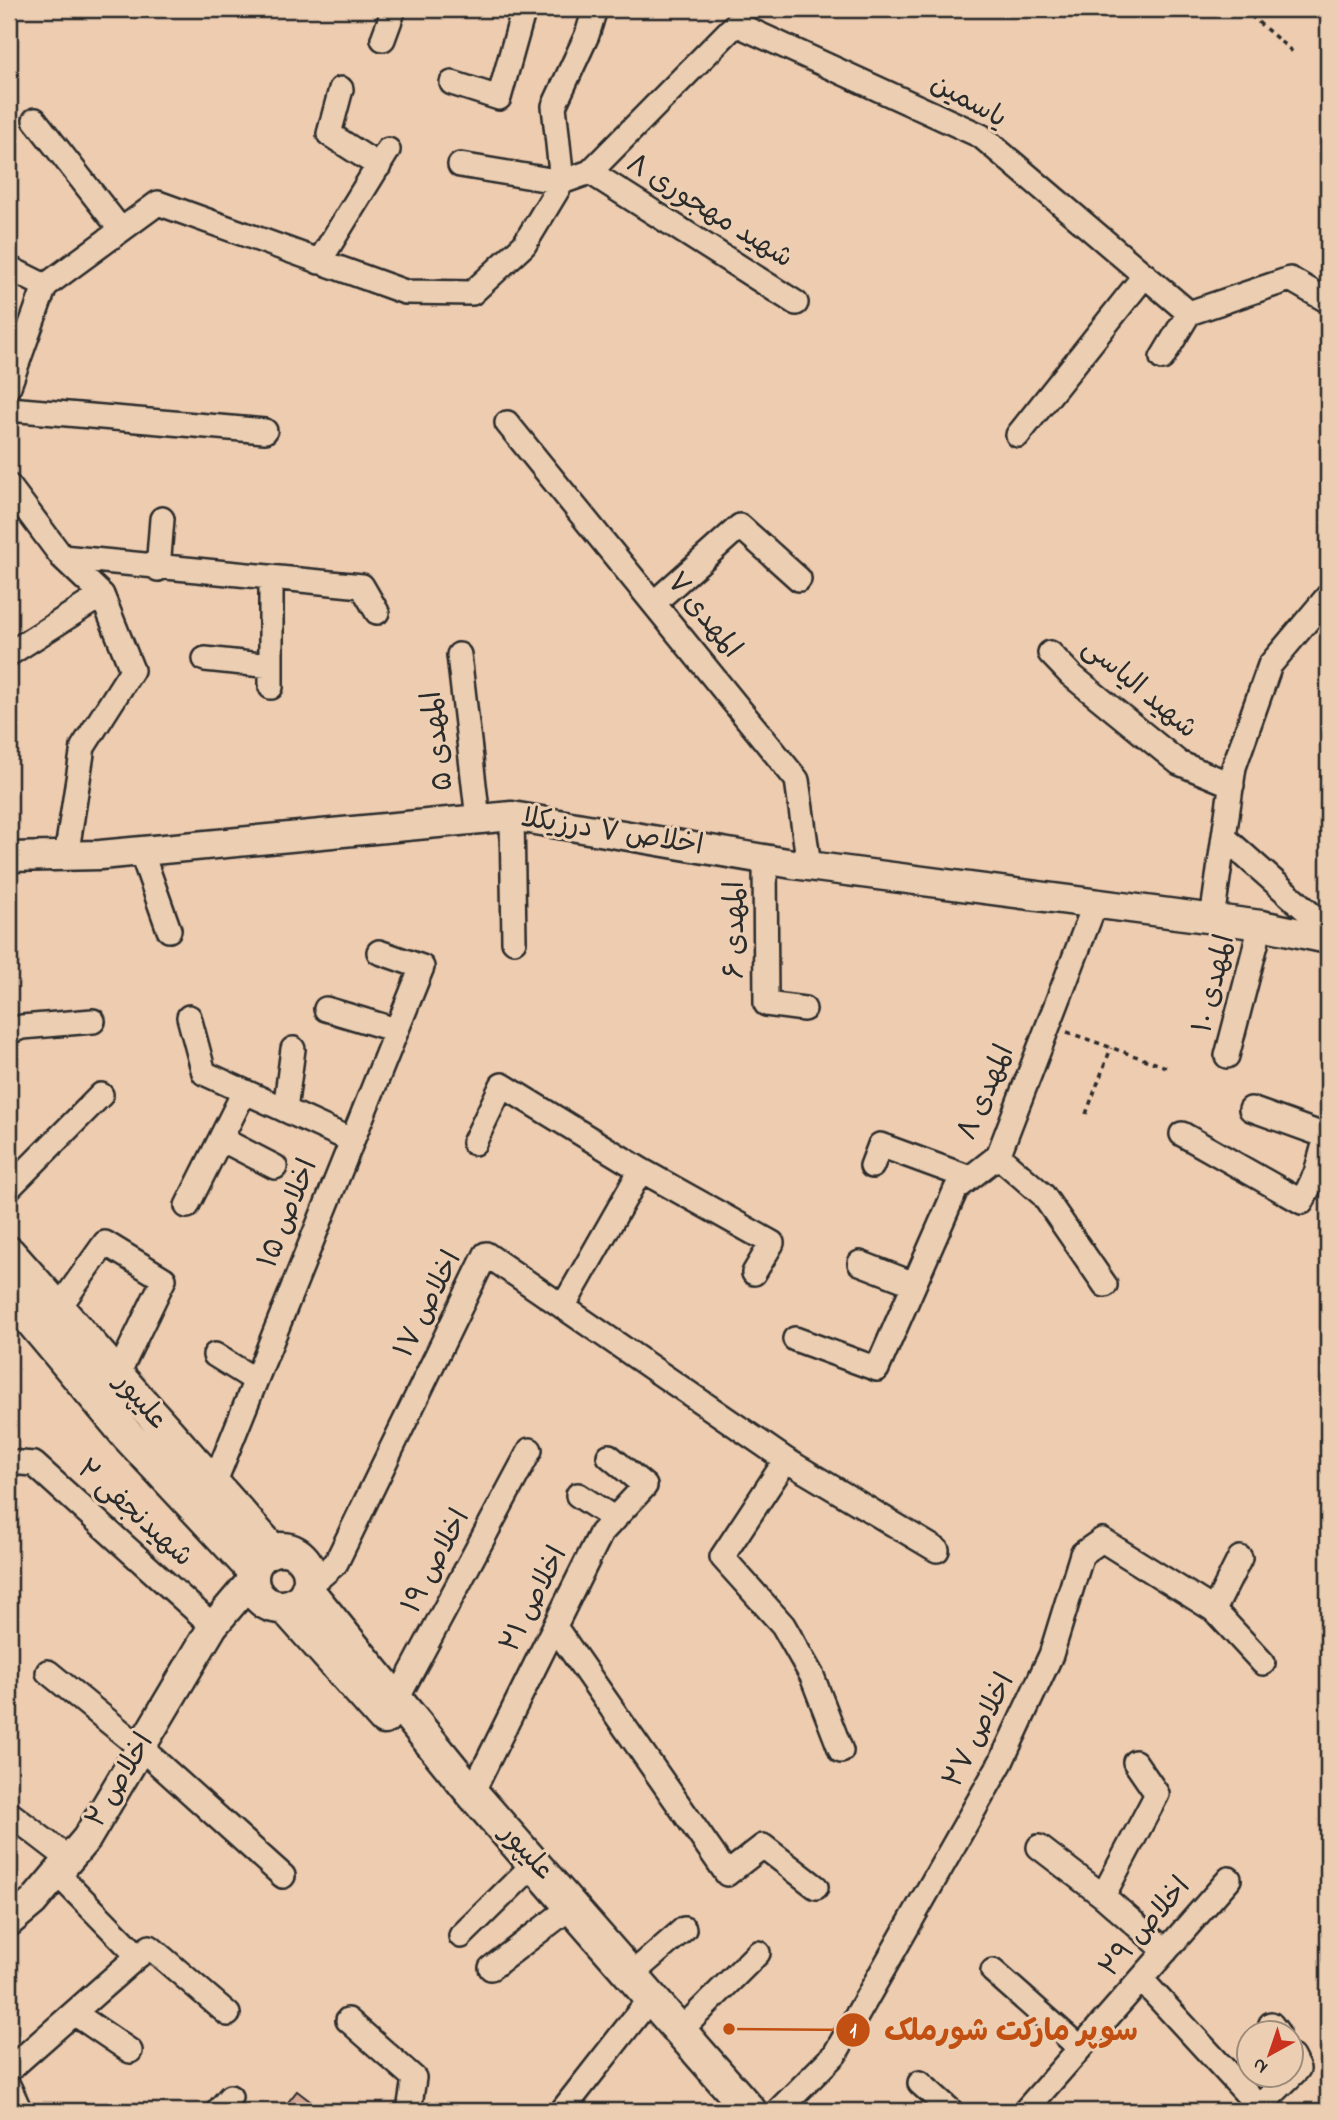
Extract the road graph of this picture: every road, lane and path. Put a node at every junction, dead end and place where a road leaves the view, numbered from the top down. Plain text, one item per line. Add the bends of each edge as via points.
1 (394, 9) edge
2 (524, 9) edge
3 (595, 9) edge
4 (1242, 9) edge
5 (383, 39) dead end
6 (1295, 54) dead end
7 (452, 83) dead end
8 (341, 89) dead end
9 (35, 120) dead end
10 (460, 165) dead end
11 (590, 172) junction
12 (562, 182) junction
13 (121, 230) junction
14 (319, 262) junction
15 (9, 268) edge
16 (1145, 275) junction
17 (46, 286) junction
18 (1328, 301) edge
19 (796, 303) dead end
20 (1189, 313) junction
21 (1161, 358) dead end
22 (9, 386) edge
23 (9, 409) edge
24 (507, 423) dead end
25 (265, 431) dead end
26 (1018, 435) dead end
27 (9, 486) edge
28 (162, 519) dead end
29 (62, 557) junction
30 (158, 569) junction
31 (271, 579) junction
32 (799, 579) dead end
33 (102, 595) junction
34 (1328, 596) edge
35 (654, 603) junction
36 (377, 612) dead end
37 (1050, 653) dead end
38 (9, 654) edge
39 (459, 655) dead end
40 (205, 659) dead end
41 (1232, 785) junction
42 (512, 816) junction
43 (478, 819) junction
44 (1225, 838) junction
45 (141, 851) junction
46 (9, 857) edge
47 (66, 857) junction
48 (765, 859) junction
49 (809, 866) junction
50 (1094, 904) junction
51 (1212, 919) junction
52 (1318, 922) edge
53 (1261, 925) junction
54 (169, 930) dead end
55 (514, 941) dead end
56 (379, 952) dead end
57 (804, 1009) dead end
58 (326, 1010) dead end
59 (190, 1017) dead end
60 (93, 1021) dead end
61 (1048, 1025) junction
62 (396, 1030) junction
63 (9, 1032) edge
64 (1111, 1048) junction
65 (293, 1049) dead end
66 (1227, 1056) dead end
67 (1169, 1068) dead end
68 (244, 1092) junction
69 (101, 1095) dead end
70 (1251, 1109) dead end
71 (285, 1111) junction
72 (1086, 1114) dead end
73 (1327, 1133) edge
74 (1182, 1134) dead end
75 (221, 1139) junction
76 (351, 1140) junction
77 (474, 1143) dead end
78 (998, 1156) junction
79 (872, 1166) dead end
80 (275, 1167) dead end
81 (641, 1170) junction
82 (1322, 1176) edge
83 (970, 1178) junction
84 (9, 1188) edge
85 (187, 1206) dead end
86 (9, 1253) edge
87 (860, 1263) dead end
88 (754, 1273) dead end
89 (914, 1284) junction
90 (1105, 1285) dead end
91 (9, 1294) edge
92 (563, 1307) junction
93 (58, 1309) junction
94 (795, 1339) dead end
95 (215, 1355) dead end
96 (117, 1376) junction
97 (255, 1380) junction
98 (530, 1450) dead end
99 (609, 1456) dead end
100 (786, 1460) junction
101 (9, 1462) edge
102 (214, 1484) junction
103 (578, 1495) dead end
104 (615, 1519) junction
105 (937, 1550) dead end
106 (1240, 1558) dead end
107 (277, 1582) junction
108 (1214, 1611) junction
109 (213, 1626) junction
110 (555, 1628) junction
111 (1263, 1663) dead end
112 (48, 1672) dead end
113 (396, 1701) junction
114 (141, 1748) junction
115 (841, 1751) dead end
116 (1135, 1762) dead end
117 (472, 1793) junction
118 (9, 1813) edge
119 (1039, 1847) dead end
120 (63, 1866) junction
121 (283, 1875) dead end
122 (523, 1875) junction
123 (1229, 1879) dead end
124 (816, 1887) dead end
125 (1103, 1896) junction
126 (559, 1916) junction
127 (9, 1922) edge
128 (684, 1929) dead end
129 (461, 1936) dead end
130 (1166, 1951) junction
131 (758, 1953) dead end
132 (138, 1956) junction
133 (491, 1968) dead end
134 (993, 1972) dead end
135 (1141, 1979) junction
136 (641, 1993) junction
137 (74, 2013) junction
138 (228, 2014) dead end
139 (348, 2020) dead end
140 (681, 2030) junction
141 (1080, 2048) junction
142 (130, 2051) dead end
143 (9, 2070) edge
144 (1236, 2082) edge
145 (920, 2083) dead end
146 (9, 2087) edge
147 (1241, 2088) edge
148 (1278, 2088) edge
149 (20, 2111) edge
150 (410, 2111) edge
151 (562, 2111) edge
152 (726, 2111) edge
153 (750, 2111) edge
154 (778, 2111) edge
155 (951, 2111) edge
156 (1025, 2111) edge

1 - 5 street
2 - 7 street via 499,98
3 - 12 street via 554,106
4 - 6 path
8 - 14 street via 329,135 383,158
9 - 13 street
10 - 12 street
11 - 12 street
11 - 16 street, یاسمین via 736,24 981,136
11 - 19 street, شهید مهجوری ۸
12 - 14 street via 524,245 472,293 405,292
13 - 14 street via 158,203
13 - 17 street
15 - 17 street
16 - 20 street, یاسمین
16 - 26 street
17 - 22 street
18 - 20 street via 1290,279
20 - 21 street
23 - 25 street
24 - 35 street, المهدی ۷
27 - 29 street
28 - 30 street
29 - 30 street
29 - 33 street
30 - 31 street
31 - 36 street via 362,586
31 - 40 street via 271,676
32 - 35 street via 740,526
33 - 38 street
33 - 47 street via 132,670 83,747
34 - 41 street via 1270,665 1234,767
35 - 49 street, المهدی ۷ via 797,779
37 - 41 street, شهید الیاسی via 1179,763
39 - 43 street, المهدی ۵
41 - 44 street
42 - 43 street, اخلاص ۷ درزیکلا
42 - 48 street, اخلاص ۷ درزیکلا
42 - 55 street
43 - 45 street, اخلاص ۷ درزیکلا
44 - 51 street
44 - 52 street
45 - 47 street, اخلاص ۷ درزیکلا
45 - 54 street
46 - 47 street, اخلاص ۷ درزیکلا
48 - 49 street, اخلاص ۷ درزیکلا
48 - 57 street, المهدی ۶ via 766,1004
49 - 50 street, اخلاص ۷ درزیکلا
50 - 51 street, اخلاص ۷ درزیکلا
50 - 61 street, المهدی ۸
51 - 53 street, اخلاص ۷ درزیکلا
52 - 53 street, اخلاص ۷ درزیکلا
53 - 66 street, المهدی ۱۰
56 - 62 street, اخلاص ۱۵ via 422,967
58 - 62 street
59 - 68 street via 204,1073
60 - 63 street
61 - 64 path
61 - 78 street, المهدی ۸
62 - 76 street, اخلاص ۱۵
64 - 67 path
64 - 72 path
65 - 71 street
68 - 71 street
68 - 75 street
69 - 84 street
70 - 73 street
71 - 76 street
73 - 82 street
74 - 82 street via 1302,1202
75 - 80 street
75 - 85 street
76 - 97 street, اخلاص ۱۵
77 - 81 street via 502,1085
78 - 83 street, المهدی ۸
78 - 90 street via 1043,1195
79 - 83 street via 880,1145
81 - 88 street via 772,1243
81 - 92 street
83 - 89 street, المهدی ۸ via 956,1188
86 - 93 main road, علیپور
87 - 89 street
89 - 94 street, المهدی ۸ via 877,1369
91 - 107 main road, علیپور via 127,1435
92 - 100 street, اخلاص ۱۷
92 - 107 street, اخلاص ۱۷ via 486,1254 336,1563 321,1576
93 - 96 main road, علیپور
93 - 96 street via 105,1243 164,1279
95 - 97 street
96 - 102 main road, علیپور
97 - 102 street, اخلاص ۱۵
98 - 113 street, اخلاص ۱۹
99 - 104 street, اخلاص ۲۱ via 645,1486
100 - 105 street, اخلاص ۱۷
100 - 115 street via 722,1557 783,1625 813,1676
101 - 109 street, شهیدنجفی ۲ via 34,1464
102 - 107 main road, علیپور
103 - 104 street
104 - 110 street, اخلاص ۲۱ via 601,1533
106 - 108 street
107 - 109 street, اخلاص ۲
107 - 113 main road, علیپور
107 - 122 main road, علیپور
108 - 111 street, اخلاص ۲۷
108 - 154 street, اخلاص ۲۷ via 1102,1540 1082,1554 1051,1655 1001,1762 835,2054
109 - 114 street, اخلاص ۲
110 - 117 street, اخلاص ۲۱
110 - 124 street via 727,1874 763,1846
112 - 114 street
113 - 117 main road, علیپور
114 - 120 street, اخلاص ۲ via 87,1838
114 - 121 street
116 - 125 street via 1157,1794
117 - 136 main road, علیپور
118 - 120 street
119 - 125 street
120 - 127 street, اخلاص ۲
120 - 132 street
122 - 126 main road, علیپور
122 - 129 street
123 - 130 street, اخلاص ۲۹
125 - 130 street
126 - 133 street
126 - 136 main road, علیپور
128 - 136 street
130 - 135 street, اخلاص ۲۹
131 - 140 street
132 - 137 street
132 - 138 street via 150,1947
134 - 141 street
135 - 141 street, اخلاص ۲۹
135 - 144 street
136 - 140 main road, علیپور
136 - 151 street
136 - 152 main road, علیپور
137 - 142 street
137 - 143 street
139 - 150 street via 414,2078
140 - 153 main road, علیپور
141 - 156 street, اخلاص ۲۹
145 - 155 street
146 - 149 street
147 - 148 street via 1259,2107

